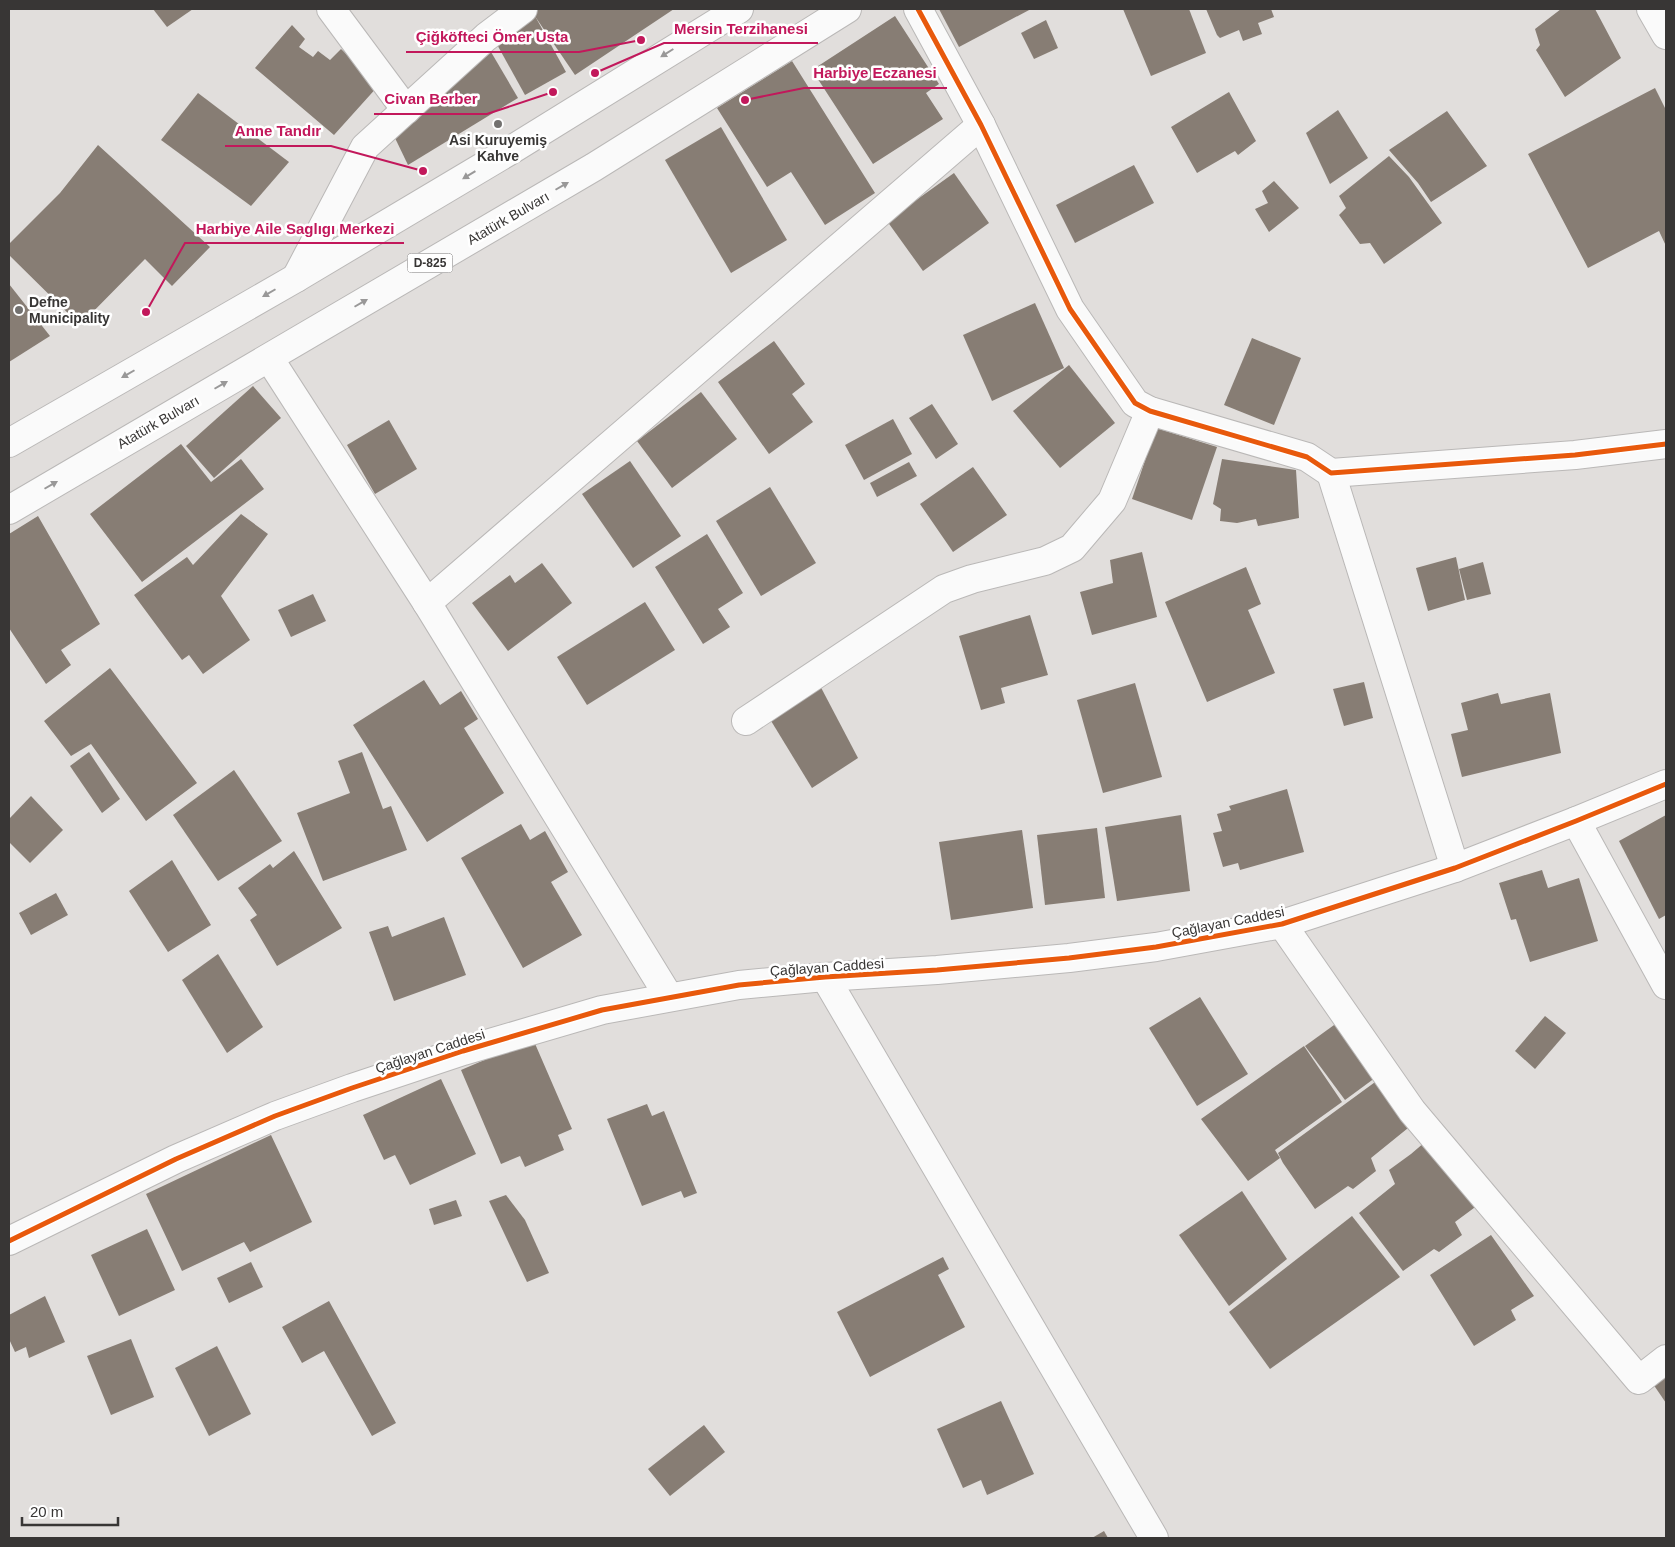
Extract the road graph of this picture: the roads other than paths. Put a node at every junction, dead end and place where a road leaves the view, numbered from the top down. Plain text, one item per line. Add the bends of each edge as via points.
1 (331, 9) edge
2 (523, 9) edge
3 (738, 9) edge
4 (846, 9) edge
5 (918, 9) edge
6 (1651, 9) edge
7 (1666, 35) edge
8 (406, 110) junction
9 (982, 125) junction
10 (296, 278) junction
11 (269, 358) junction
12 (1150, 411) junction
13 (9, 443) edge
14 (1666, 444) edge
15 (1331, 473) junction
16 (9, 510) edge
17 (427, 602) junction
18 (746, 721) dead end
19 (1666, 784) edge
20 (1576, 821) junction
21 (1455, 868) junction
22 (1282, 924) junction
23 (825, 977) junction
24 (1666, 986) edge
25 (670, 997) junction
26 (9, 1241) edge
27 (1666, 1359) edge
28 (1154, 1538) edge

1 - 8 main road
2 - 8 main road
3 -> 10 main road
11 -> 4 main road, Atatürk Bulvarı / D-825 via 594,167
5 - 9 main road
6 - 7 main road
8 - 10 main road via 365,147
9 - 12 main road via 1070,309 1135,403
9 - 17 main road
10 -> 13 main road
16 -> 11 main road, Atatürk Bulvarı / D-825
11 - 17 main road
12 - 15 main road via 1307,457
12 - 18 main road via 1112,501 1072,548 1045,561 944,589
14 - 15 main road via 1575,455
15 - 21 main road
17 - 25 main road
19 - 20 main road, Çağlayan Caddesi
20 - 21 main road, Çağlayan Caddesi
20 - 24 main road
21 - 22 main road, Çağlayan Caddesi
22 - 23 main road, Çağlayan Caddesi via 1192,941 1069,958
22 - 27 main road via 1412,1111 1639,1380
23 - 25 main road, Çağlayan Caddesi via 739,985
23 - 28 main road
25 - 26 main road, Çağlayan Caddesi via 602,1010 463,1051 275,1116 176,1159

